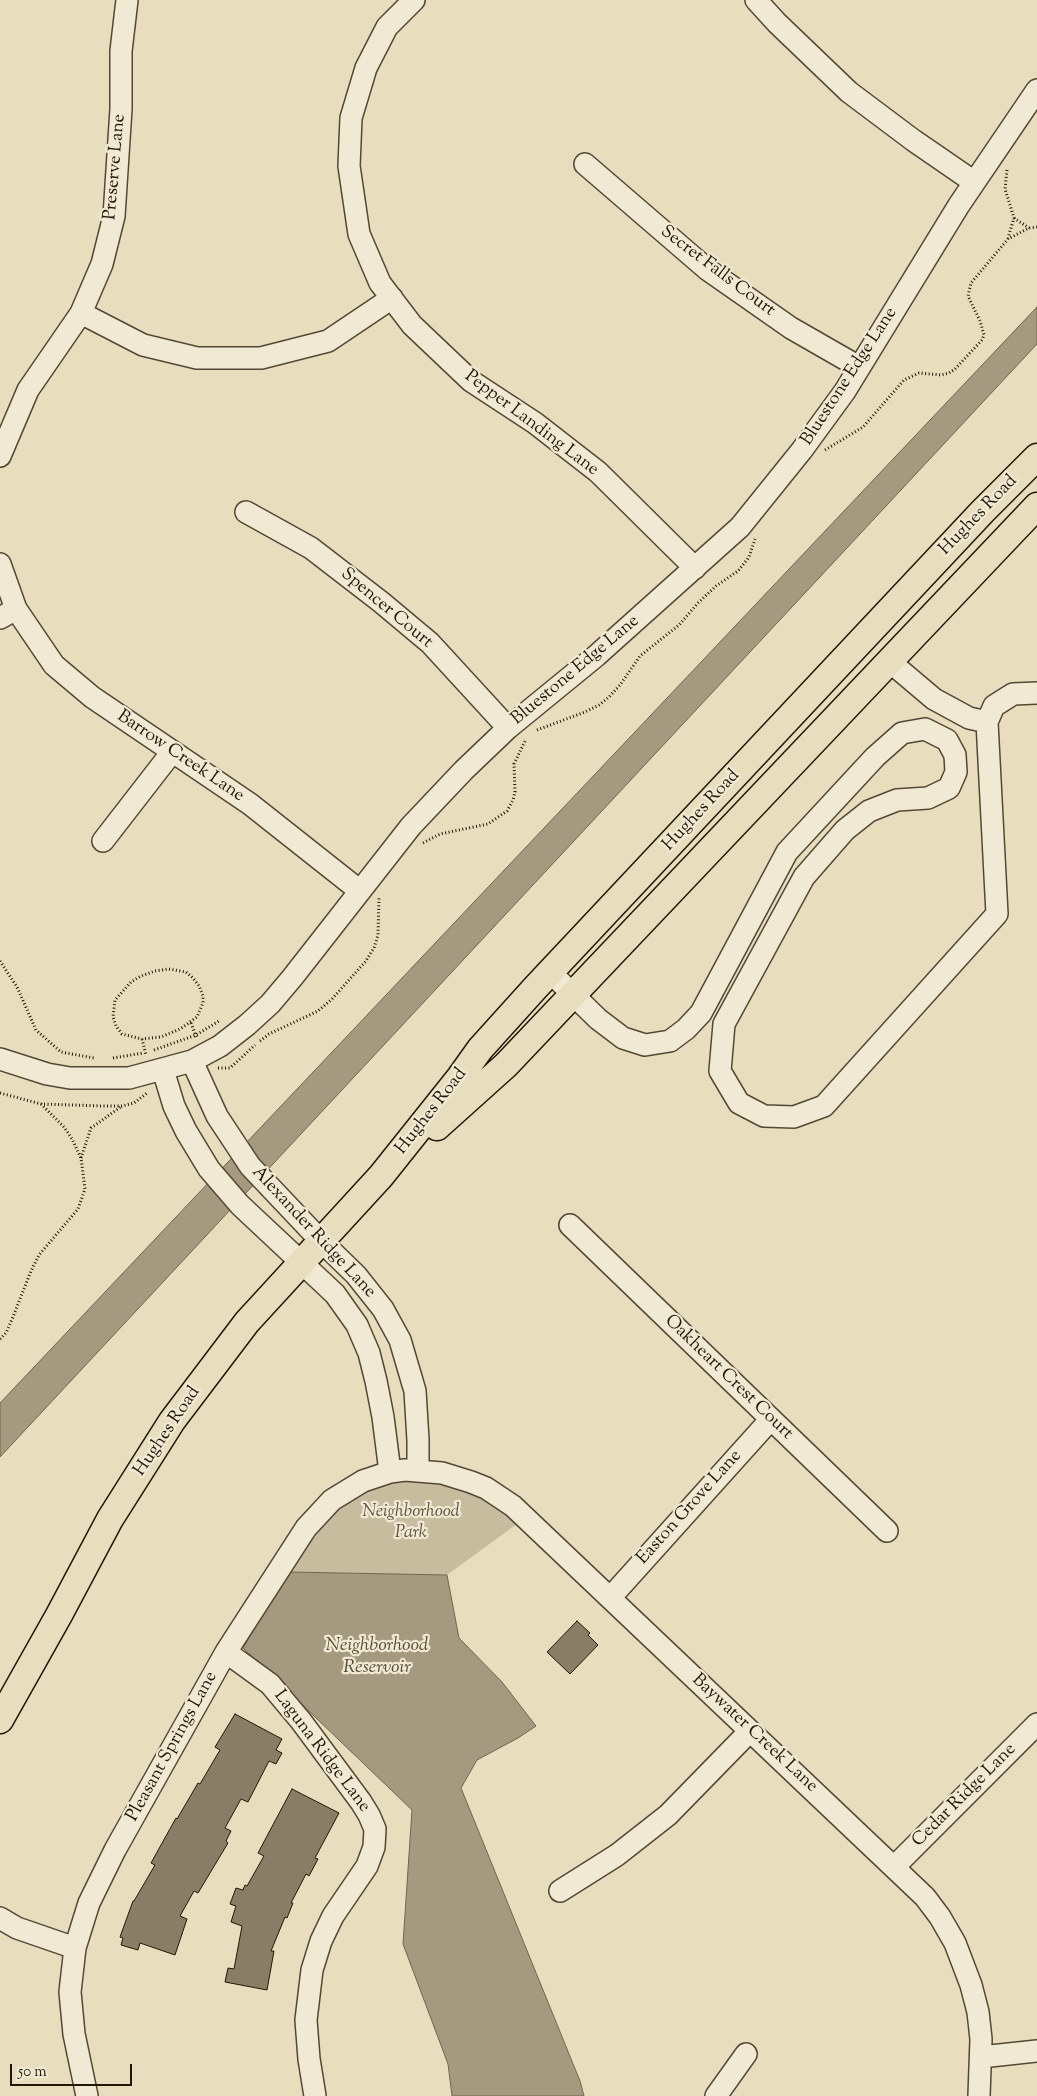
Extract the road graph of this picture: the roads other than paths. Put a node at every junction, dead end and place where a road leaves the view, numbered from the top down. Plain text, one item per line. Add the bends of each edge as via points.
1 (127, 0) edge
2 (414, 0) edge
3 (756, 0) edge
4 (1037, 90) edge
5 (584, 164) dead end
6 (974, 182) junction
7 (392, 298) junction
8 (81, 314) junction
9 (859, 368) junction
10 (0, 456) edge
11 (1037, 457) edge
12 (1037, 506) edge
13 (246, 512) dead end
14 (0, 564) edge
15 (695, 568) junction
16 (8, 613) edge
17 (889, 661) junction
18 (1037, 693) edge
19 (987, 722) junction
20 (508, 728) junction
21 (172, 752) junction
22 (103, 841) dead end
23 (371, 892) junction
24 (550, 972) junction
25 (573, 995) junction
26 (0, 1058) edge
27 (198, 1058) junction
28 (158, 1071) junction
29 (381, 1176) junction
30 (570, 1225) dead end
31 (321, 1241) junction
32 (302, 1263) junction
33 (771, 1419) junction
34 (404, 1471) junction
35 (886, 1531) dead end
36 (610, 1598) junction
37 (226, 1652) junction
38 (0, 1720) edge
39 (1037, 1724) edge
40 (750, 1731) junction
41 (894, 1867) junction
42 (560, 1890) dead end
43 (0, 1918) edge
44 (75, 1948) junction
45 (1037, 2050) edge
46 (746, 2054) dead end
47 (981, 2057) junction
48 (87, 2096) edge
49 (315, 2096) edge
50 (716, 2096) edge
51 (979, 2096) edge

1 - 8 street, Preserve Lane via 121,51 114,216 102,264
2 - 7 street, Pepper Landing Lane via 387,27 366,68 351,118 349,166 359,234 380,283
3 - 6 street via 849,92
4 - 6 street, Bluestone Edge Lane
5 - 9 street, Secret Falls Court via 708,270 791,328
6 - 9 street, Bluestone Edge Lane
7 - 8 street via 328,341 261,358 197,358 143,345
7 - 15 street, Pepper Landing Lane via 412,325 471,381 535,423 598,472
8 - 10 street, Preserve Lane via 28,390
9 - 15 street, Bluestone Edge Lane via 802,450 740,527
11 - 24 main road, Hughes Road via 962,532
12 - 17 main road, Hughes Road
13 - 20 street, Spencer Court via 311,548 381,602 430,643
14 - 16 street
15 - 20 street, Bluestone Edge Lane via 596,656
16 - 21 street, Barrow Creek Lane via 54,665 92,697
17 - 19 street via 934,699 969,718
17 - 25 main road, Hughes Road
18 - 19 street via 1013,694 994,706
19 - 25 street via 997,914 824,1106 794,1117 764,1116 739,1102 720,1071 724,1024 804,877 845,830 869,811 896,800 928,798 950,788 956,772 955,755 947,740 925,729 902,733 875,757 787,852 701,1013 686,1030 670,1042 645,1045 623,1038
20 - 23 street, Bluestone Edge Lane via 411,826
21 - 22 street
21 - 23 street, Barrow Creek Lane
23 - 27 street, Bluestone Edge Lane via 270,1004 220,1046
24 - 25 street
24 - 29 main road, Hughes Road via 480,1049
25 - 29 main road, Hughes Road via 506,1065
26 - 28 street, Bluestone Edge Lane via 39,1072 70,1078 129,1078
27 - 28 street, Bluestone Edge Lane
27 - 31 street, Alexander Ridge Lane via 217,1116 245,1159
28 - 32 street, Alexander Ridge Lane via 186,1132 209,1169 240,1205
29 - 31 main road, Hughes Road
30 - 33 street, Oakheart Crest Court
31 - 32 main road, Hughes Road
31 - 34 street, Alexander Ridge Lane via 356,1275 383,1309 400,1340 415,1391 418,1440
32 - 34 street, Alexander Ridge Lane via 335,1294 357,1325 369,1353 383,1417
32 - 38 main road, Hughes Road via 247,1322 172,1421 110,1519
33 - 35 street, Oakheart Crest Court
33 - 36 street, Easton Grove Lane
34 - 36 street, Baywater Creek Lane via 442,1473 486,1488 519,1512
34 - 37 street, Pleasant Springs Lane via 363,1481 332,1500 306,1528
36 - 40 street, Baywater Creek Lane
37 - 44 street, Pleasant Springs Lane via 115,1850 89,1902
37 - 49 street, Laguna Ridge Lane via 270,1684 361,1802 375,1829 374,1847 367,1866 330,1922 312,1970 306,2020
39 - 41 street, Cedar Ridge Lane
40 - 41 street, Baywater Creek Lane
40 - 42 street via 678,1807 650,1831
41 - 47 street, Baywater Creek Lane via 929,1902 962,1956 978,2012
43 - 44 street via 17,1928
44 - 48 street, Pleasant Springs Lane via 70,1992 74,2034
45 - 47 street
46 - 50 street
47 - 51 street, Baywater Creek Lane

